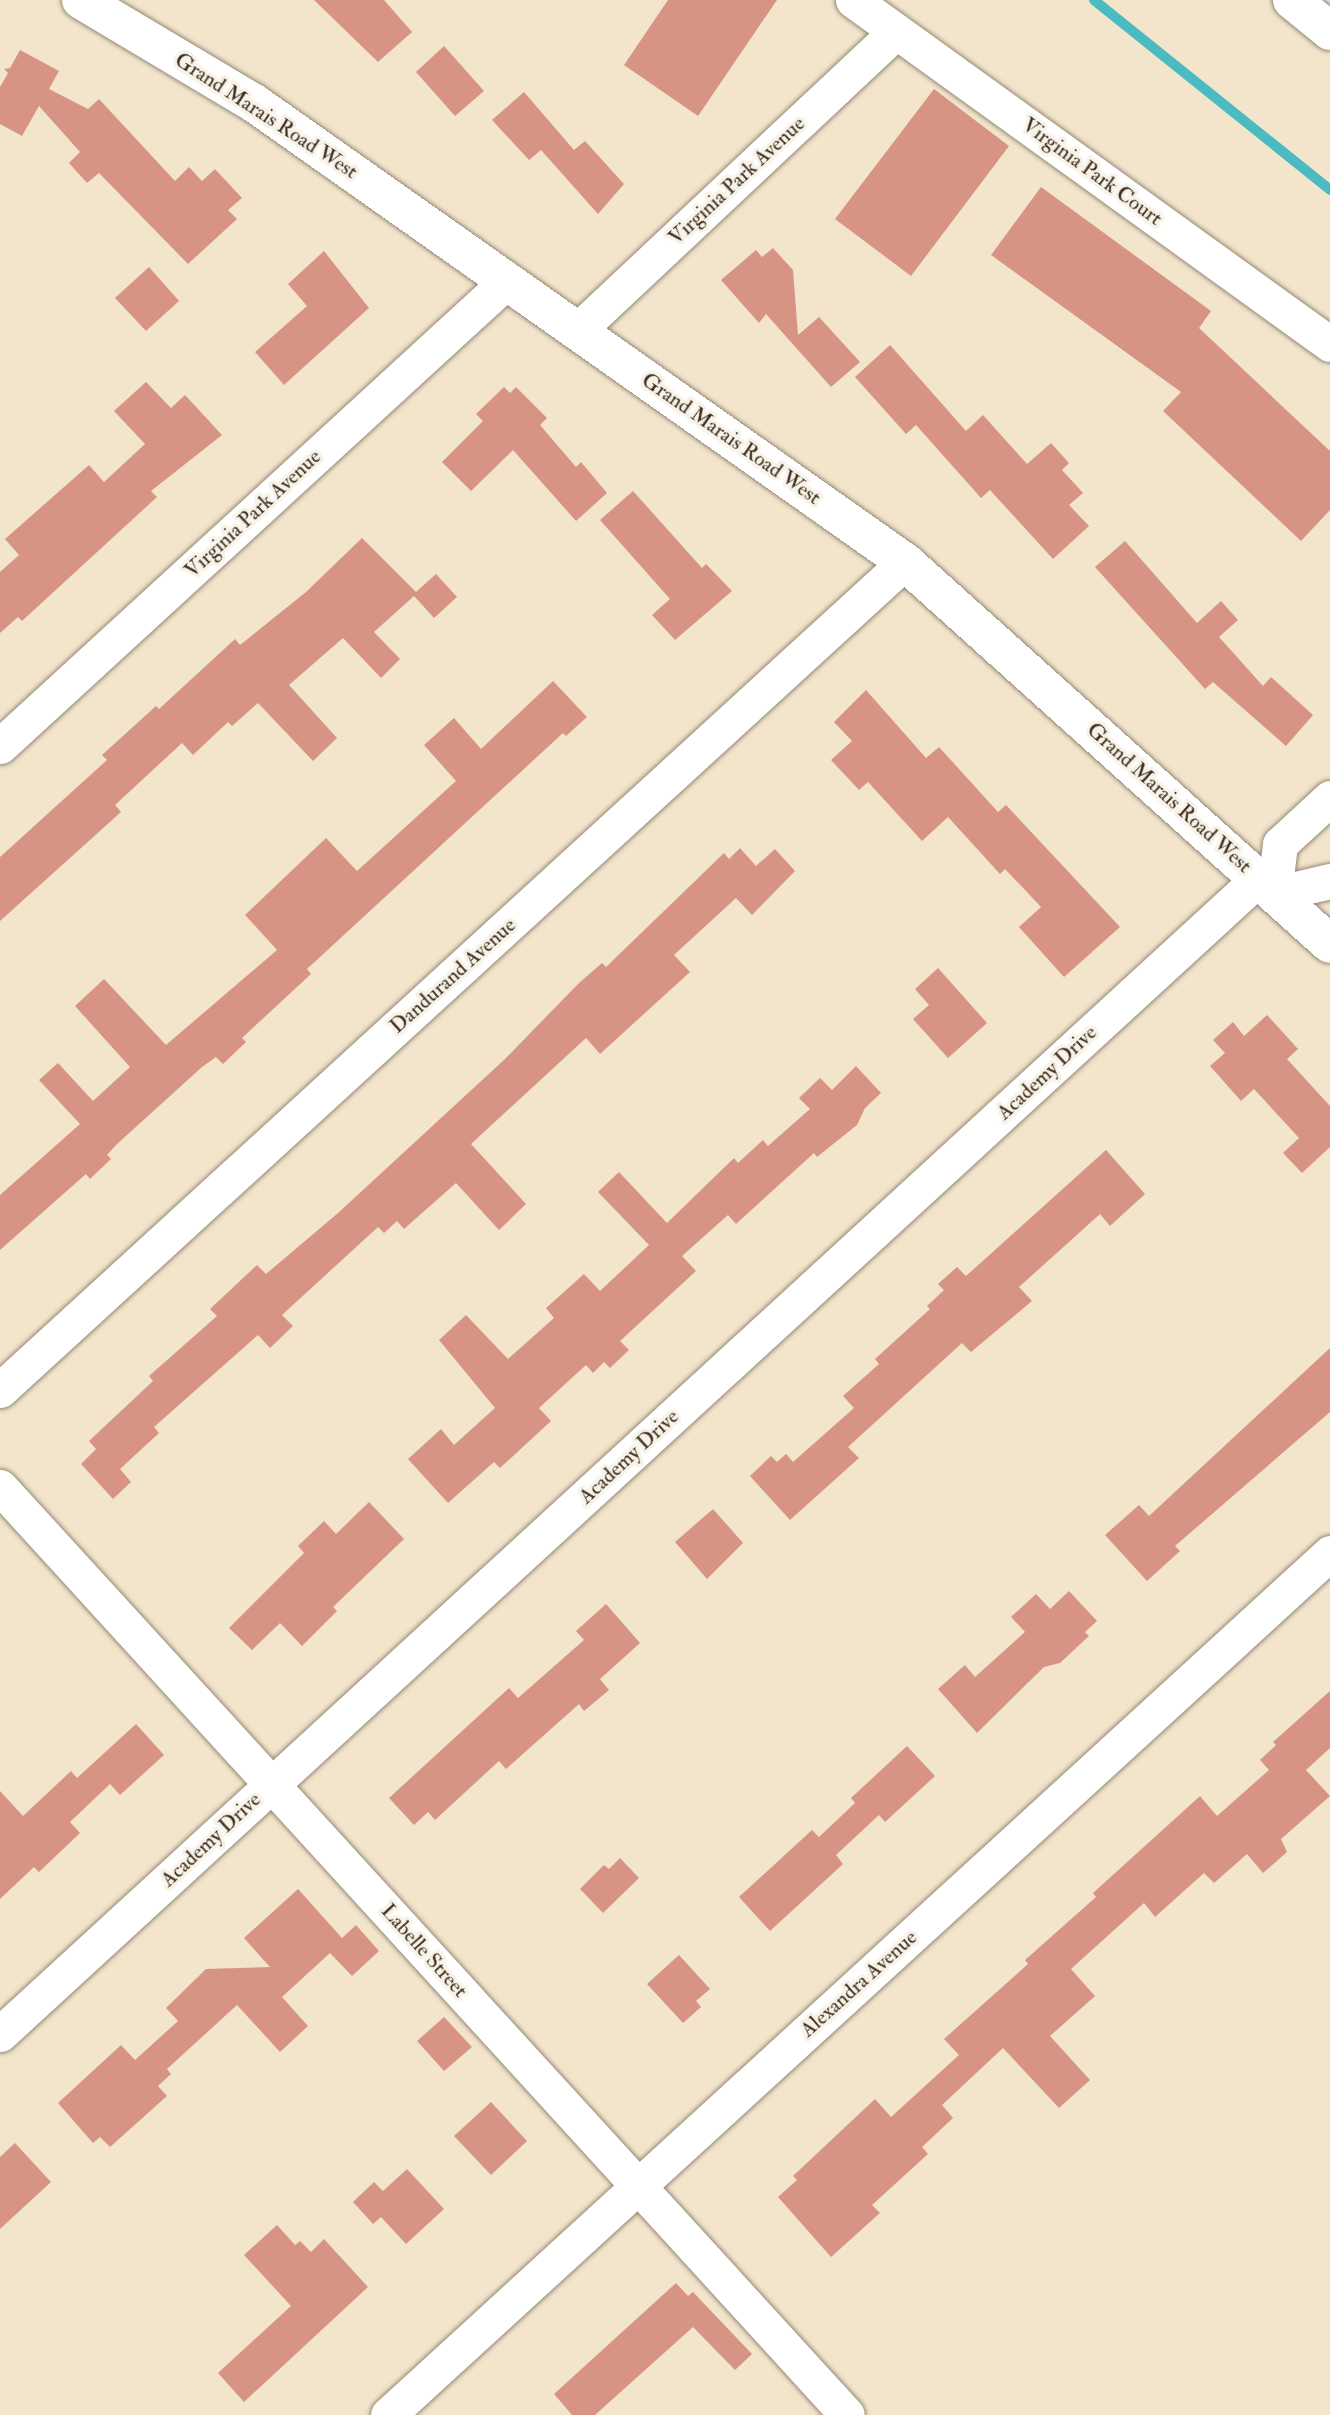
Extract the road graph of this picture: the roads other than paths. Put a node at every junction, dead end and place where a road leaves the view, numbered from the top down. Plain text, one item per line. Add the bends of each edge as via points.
1 (81, 0) edge
2 (853, 0) edge
3 (1292, 0) edge
4 (896, 31) junction
5 (1330, 31) edge
6 (507, 281) junction
7 (577, 331) junction
8 (1330, 344) edge
9 (905, 562) junction
10 (0, 746) edge
11 (1330, 798) edge
12 (1330, 881) edge
13 (1266, 886) junction
14 (1330, 944) edge
15 (0, 1390) edge
16 (0, 1487) edge
17 (1330, 1553) edge
18 (272, 1784) junction
19 (0, 2034) edge
20 (638, 2186) junction
21 (388, 2415) edge
22 (847, 2415) edge

1 - 6 street, Grand Marais Road West via 254,103
2 - 4 street, Virginia Park Court
3 - 5 street
4 - 7 street, Virginia Park Avenue
4 - 8 street, Virginia Park Court
6 - 7 street, Grand Marais Road West
6 - 10 street, Virginia Park Avenue
7 - 9 street, Grand Marais Road West
9 - 13 street, Grand Marais Road West
9 - 15 street, Dandurand Avenue
11 - 13 street via 1280,844
12 - 13 street, Academy Drive
13 - 14 street, Grand Marais Road West
13 - 18 street, Academy Drive
16 - 18 street, Labelle Street
17 - 20 street, Alexandra Avenue
18 - 19 street, Academy Drive
18 - 20 street, Labelle Street
20 - 21 street, Alexandra Avenue
20 - 22 street, Labelle Street

